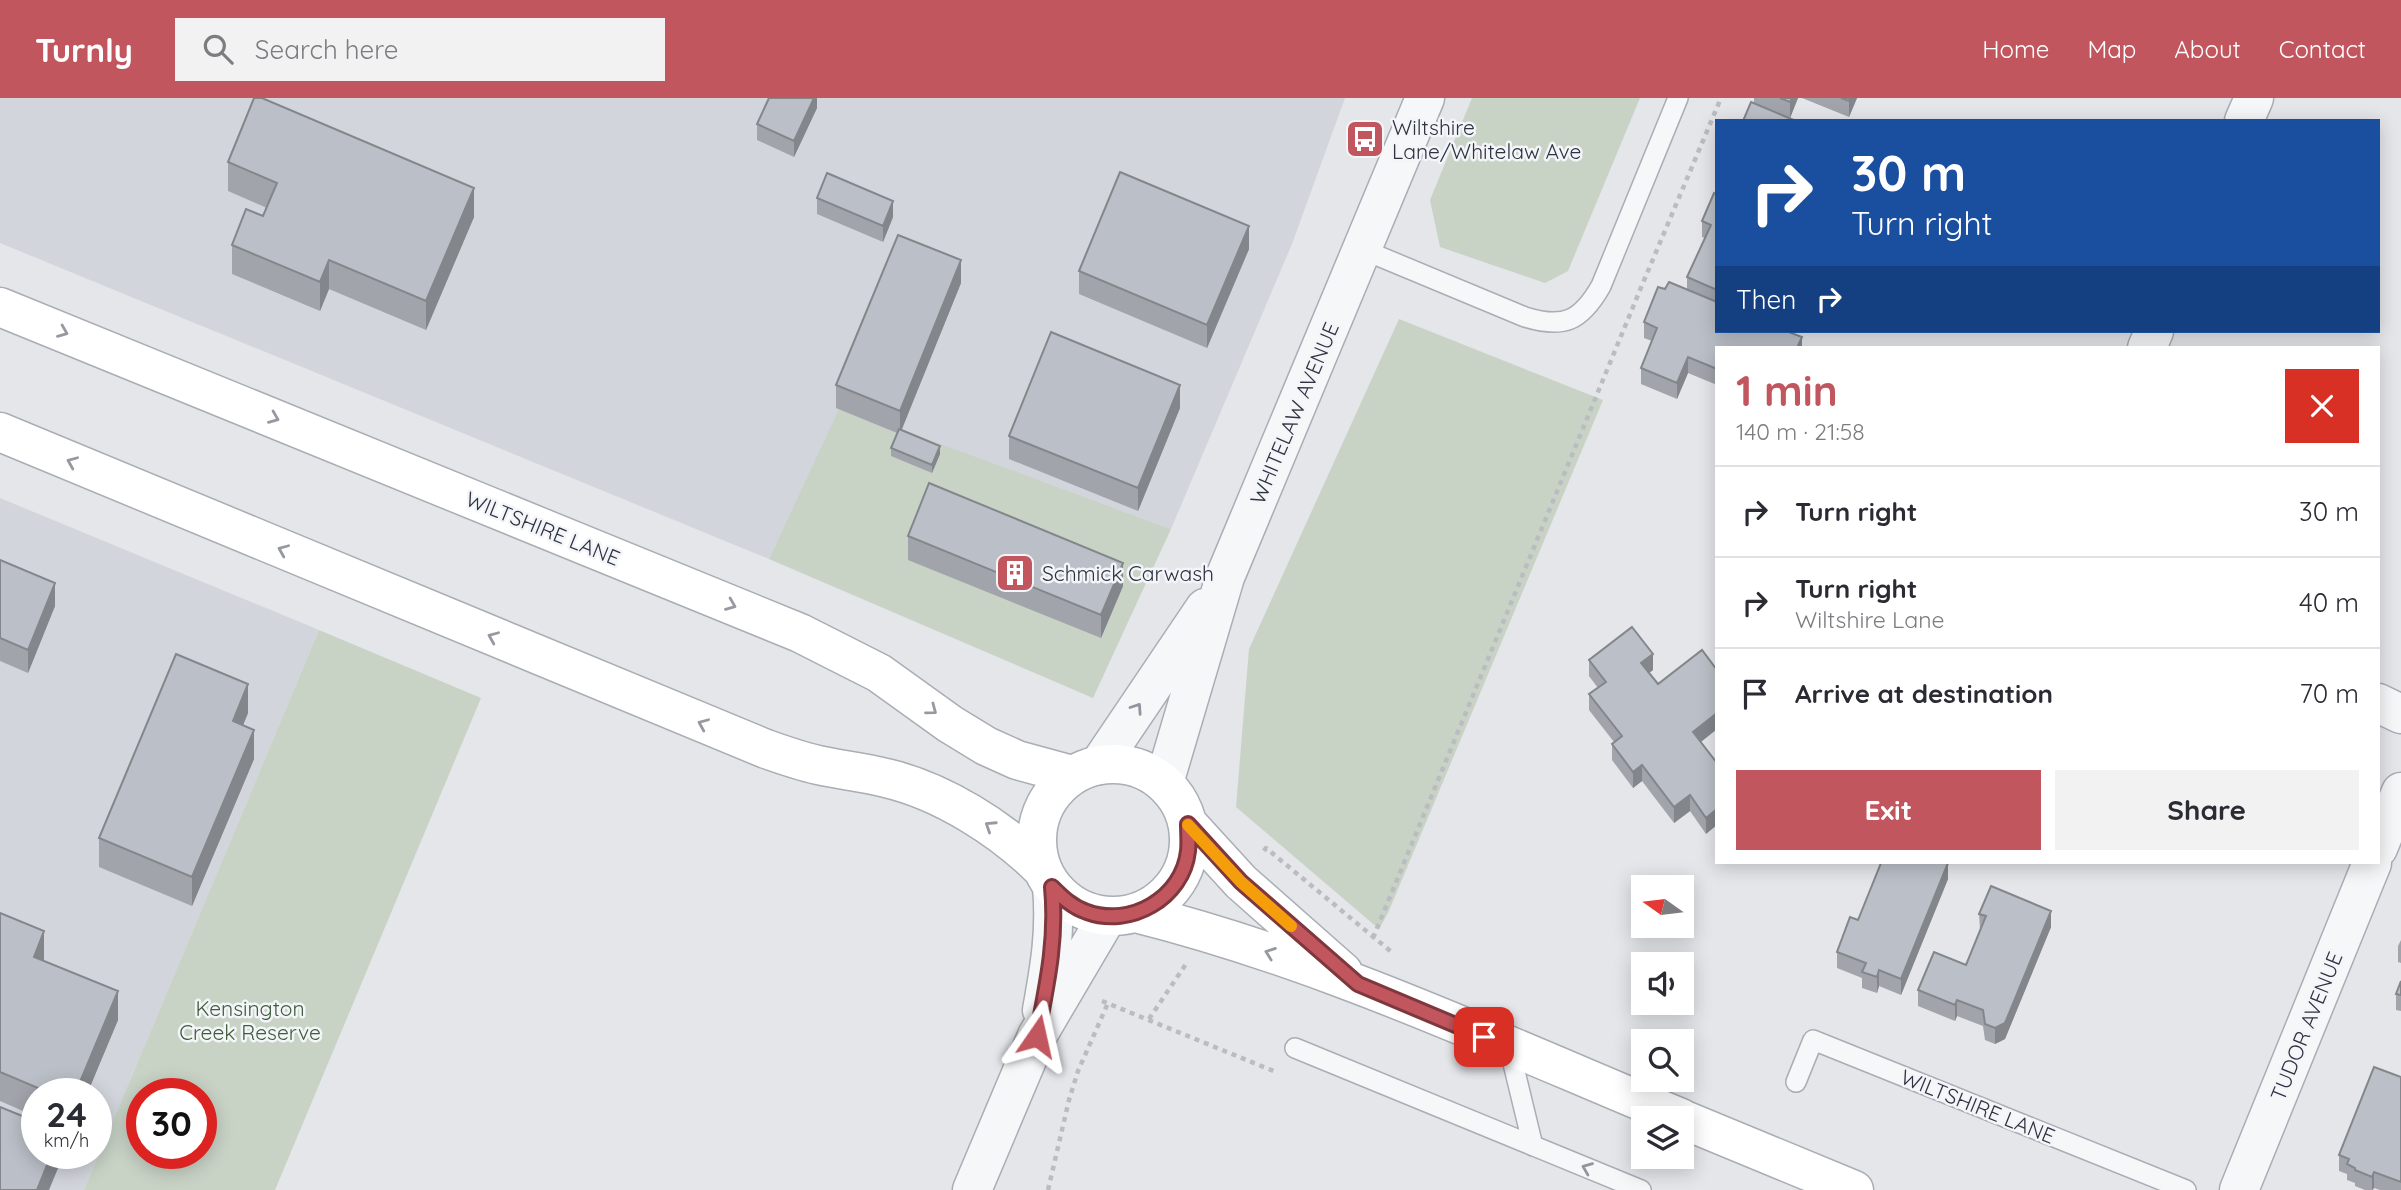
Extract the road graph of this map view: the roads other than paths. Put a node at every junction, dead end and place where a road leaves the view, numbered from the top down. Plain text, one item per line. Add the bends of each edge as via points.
1 (1425, 98) edge
2 (1678, 98) edge
3 (2254, 98) edge
4 (2245, 119) edge
5 (1364, 250) junction
6 (0, 307) edge
7 (0, 432) edge
8 (1225, 577) junction
9 (2380, 704) edge
10 (2401, 714) edge
11 (1086, 770) junction
12 (1164, 783) junction
13 (2401, 792) edge
14 (1188, 824) junction
15 (2380, 843) edge
16 (2372, 864) edge
17 (1047, 878) junction
18 (1122, 915) junction
19 (1358, 984) junction
20 (1037, 1036) junction
21 (1509, 1047) junction
22 (1295, 1048) dead end
23 (1796, 1082) dead end
24 (1652, 1106) edge
25 (1694, 1123) edge
26 (1533, 1146) junction
27 (974, 1188) edge
28 (1641, 1190) edge
29 (1854, 1190) edge
30 (2186, 1190) edge
31 (2239, 1190) edge

1 - 5 street, WHITELAW AVENUE
2 - 5 lane via 1601,286 1569,321 1548,323 1525,317
3 - 4 street
5 - 8 street, WHITELAW AVENUE
6 -> 11 main road, WILTSHIRE LANE via 800,633 879,673 1001,754 1036,766
17 -> 7 main road via 1011,840 927,793 888,778 795,759 733,737
11 -> 8 street, WHITELAW AVENUE
8 - 12 street, WHITELAW AVENUE
9 - 10 street
11 - 12 main road via 1123,764
11 - 17 main road via 1049,798 1037,828 1037,848
12 - 14 main road
13 - 15 street
14 - 18 main road via 1188,852 1179,878 1161,900
14 - 19 main road via 1241,882
16 - 31 street, TUDOR AVENUE
17 - 18 main road via 1067,902 1086,912
17 - 20 street via 1055,918 1054,941
19 -> 18 main road via 1208,931
18 - 20 street
19 - 21 main road
20 - 27 street
21 - 24 main road
21 - 26 lane
22 - 26 lane
23 - 30 lane, WILTSHIRE LANE via 1813,1040
25 - 29 main road
28 -> 26 lane

